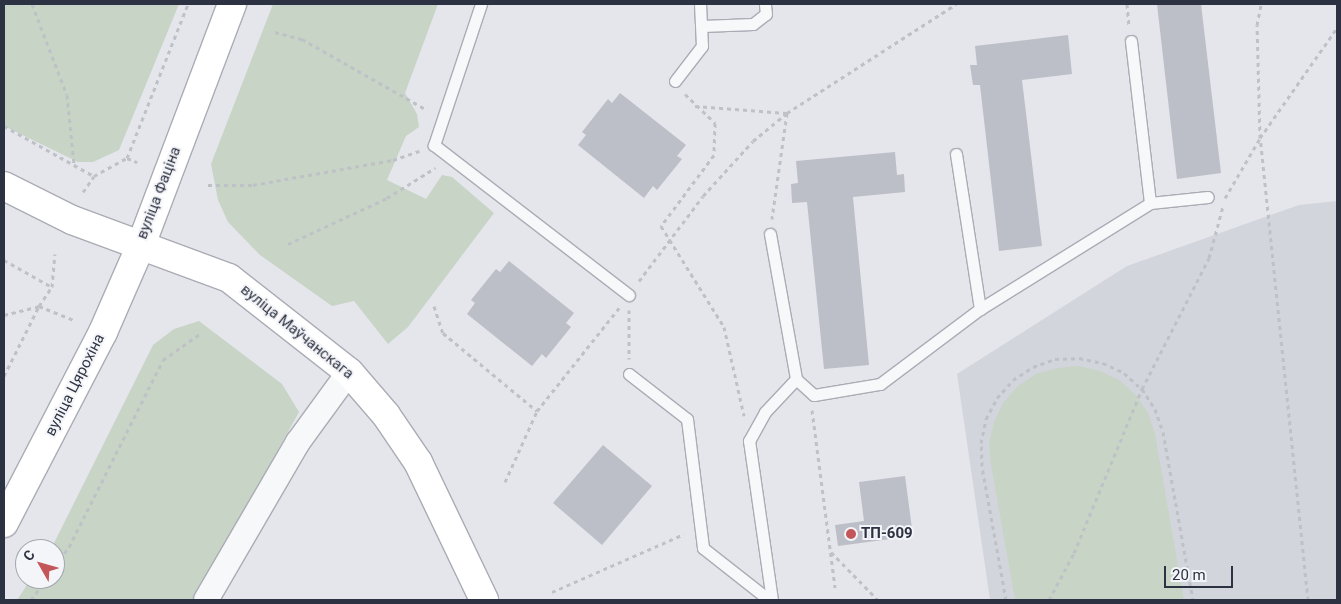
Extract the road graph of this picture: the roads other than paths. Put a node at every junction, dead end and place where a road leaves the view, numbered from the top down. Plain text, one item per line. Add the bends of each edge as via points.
1 (232, 4) edge
2 (481, 4) edge
3 (700, 4) edge
4 (765, 4) edge
5 (702, 26) junction
6 (1130, 40) road end
7 (675, 81) road end
8 (956, 154) dead end
9 (4, 186) edge
10 (1208, 197) dead end
11 (1150, 204) junction
12 (770, 234) road end
13 (141, 245) junction
14 (629, 295) road end
15 (980, 309) junction
16 (349, 372) junction
17 (629, 374) road end
18 (796, 380) junction
19 (4, 523) edge
20 (206, 600) edge
21 (484, 600) edge
22 (771, 600) edge

1 - 13 main road, вуліца Фаціна
2 - 14 lane via 434,145
3 - 5 lane
4 - 5 lane via 766,14 753,24
5 - 7 lane via 702,46
6 - 11 lane
8 - 15 lane
9 - 13 main road, вуліца Фаціна via 72,220
10 - 11 lane
11 - 15 lane
12 - 18 lane
13 - 16 main road, вуліца Маўчанскага via 229,278
13 - 19 main road, вуліца Цярохіна via 103,332
15 - 18 lane via 880,384 814,395
16 - 20 street via 298,442
16 - 21 main road, вуліца Маўчанскага via 386,414 418,462
17 - 22 lane via 687,419 703,548
18 - 22 lane via 765,412 749,441

